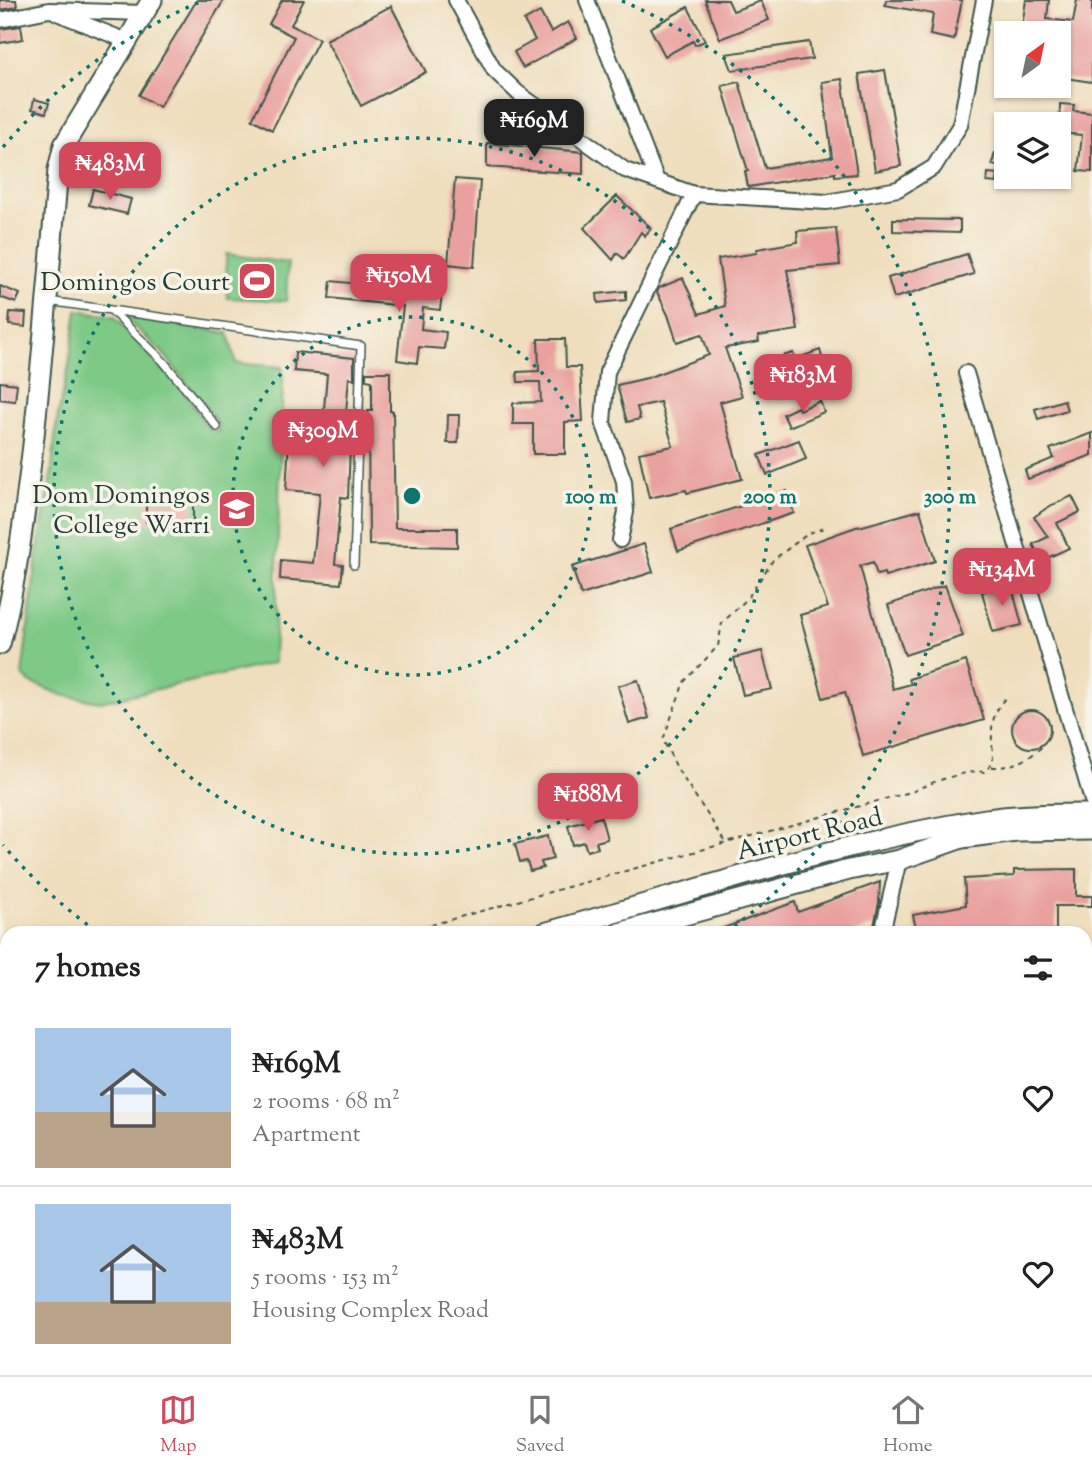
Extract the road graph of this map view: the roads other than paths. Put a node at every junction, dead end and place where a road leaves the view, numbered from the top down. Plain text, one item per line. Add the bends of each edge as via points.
1 (456, 0) edge
2 (587, 0) edge
3 (984, 0) edge
4 (49, 5) edge
5 (148, 7) edge
6 (0, 20) edge
7 (127, 41) junction
8 (657, 181) junction
9 (694, 194) junction
10 (47, 301) junction
11 (112, 310) junction
12 (966, 373) dead end
13 (217, 427) dead end
14 (620, 540) dead end
15 (354, 565) dead end
16 (0, 644) edge
17 (1092, 802) edge
18 (1083, 814) edge
19 (1092, 830) edge
20 (899, 860) junction
21 (569, 926) edge
22 (645, 926) edge
23 (884, 926) edge

1 - 8 street via 494,70 518,93 625,170
2 - 8 street
3 - 9 street via 960,125 934,167 898,189 827,202
4 - 5 street
4 - 6 street
4 - 7 street
5 - 7 main road
7 - 10 main road via 64,145
8 - 9 street
9 - 14 street via 607,372 603,422 624,481 626,512
10 - 11 lane
10 - 16 main road via 14,592
11 - 13 lane via 163,361
11 - 15 lane via 361,346
12 - 17 street
17 - 18 main road
18 - 21 main road, Airport Road via 986,819 871,843
19 - 20 main road, Airport Road via 1016,831 962,838
20 - 22 main road, Airport Road
20 - 23 street

